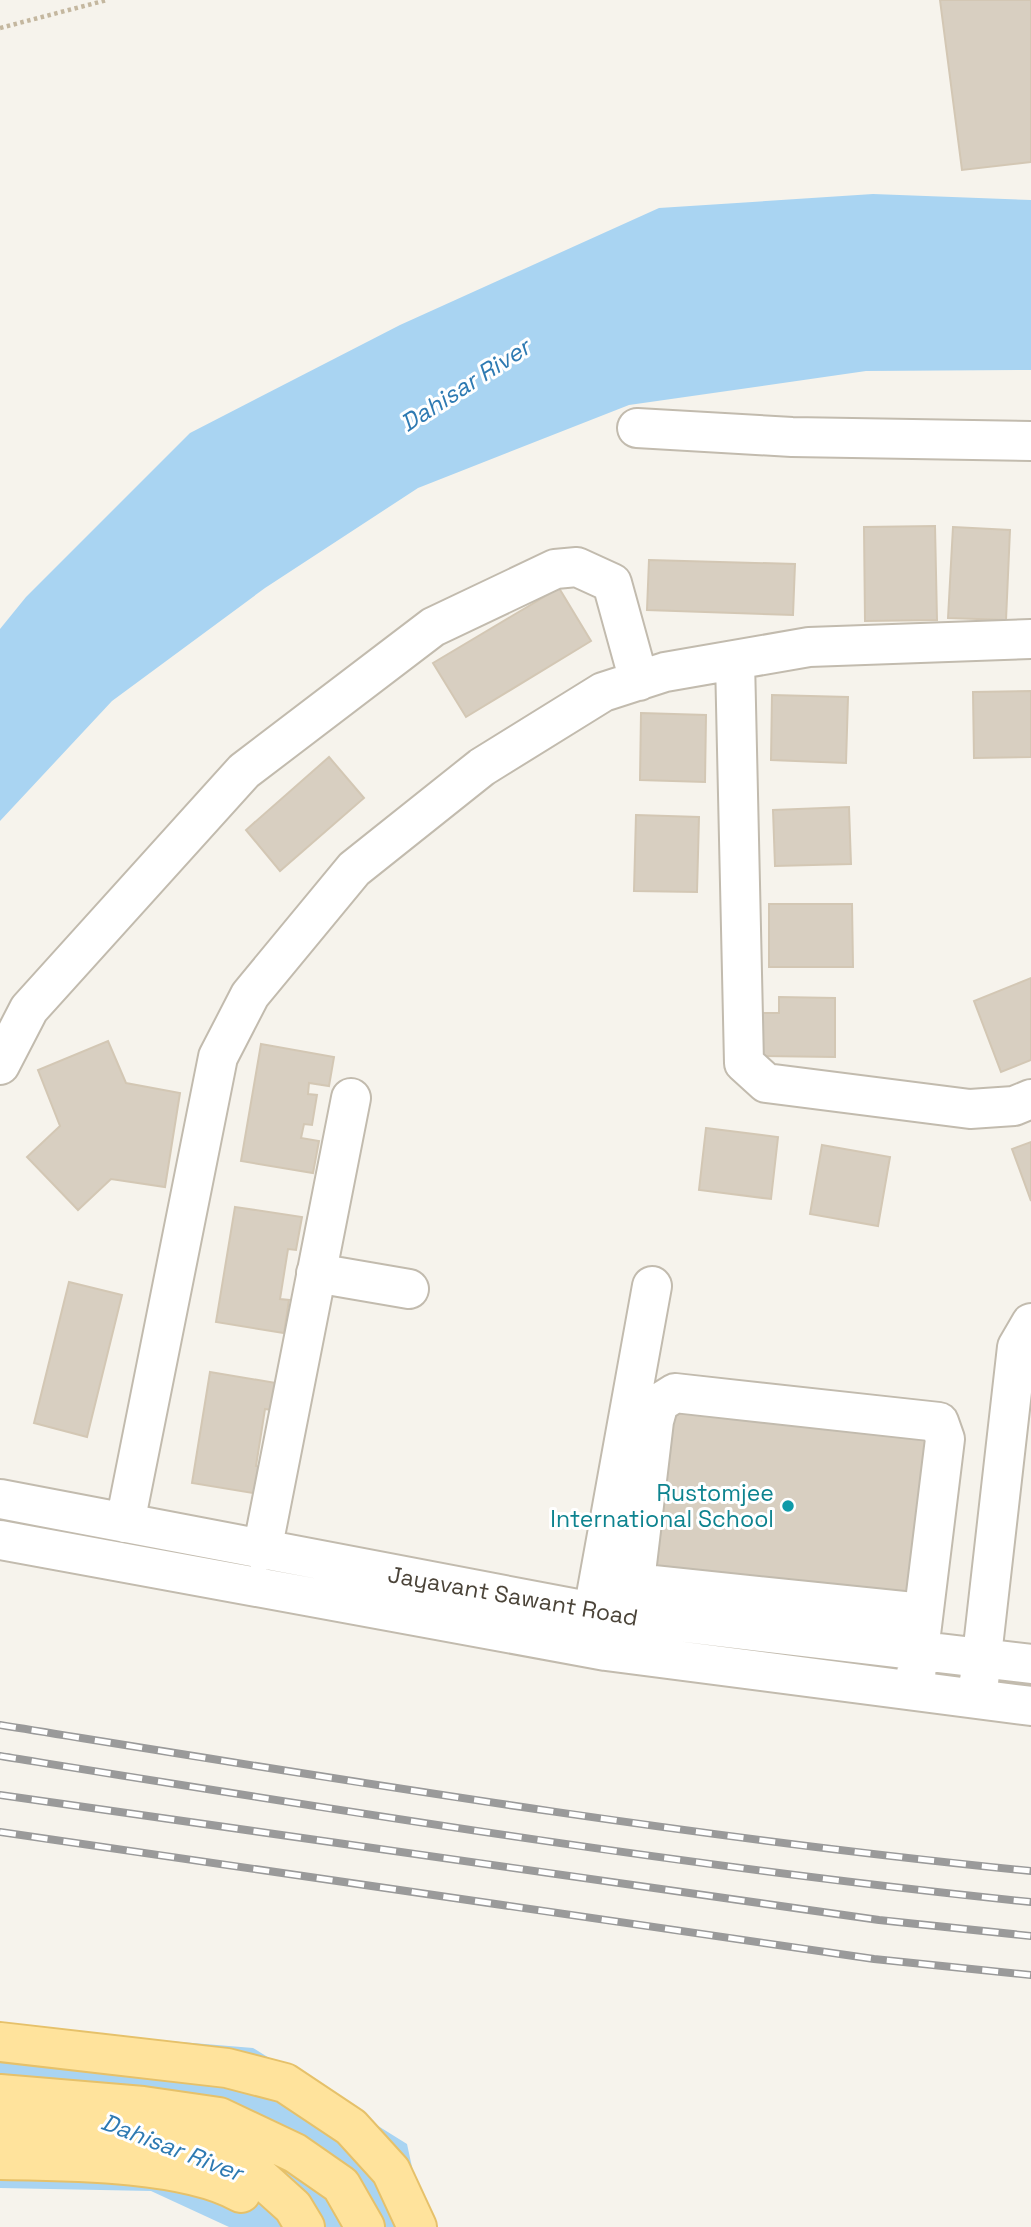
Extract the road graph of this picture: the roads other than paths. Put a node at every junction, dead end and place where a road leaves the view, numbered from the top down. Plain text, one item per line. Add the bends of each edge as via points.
1 (637, 428) dead end
2 (1031, 442) edge
3 (1031, 639) edge
4 (735, 660) junction
5 (639, 681) junction
6 (0, 1065) edge
7 (351, 1098) dead end
8 (1031, 1099) edge
9 (316, 1273) junction
10 (652, 1286) dead end
11 (409, 1289) dead end
12 (1031, 1323) edge
13 (0, 1499) edge
14 (125, 1523) junction
15 (0, 1540) edge
16 (262, 1551) junction
17 (923, 1613) junction
18 (621, 1617) junction
19 (918, 1650) junction
20 (980, 1658) junction
21 (1031, 1664) edge
22 (915, 1691) junction
23 (977, 1699) junction
24 (1031, 1706) edge
25 (0, 2042) edge
26 (0, 2094) edge
27 (0, 2123) edge
28 (0, 2160) edge
29 (279, 2227) edge
30 (306, 2227) edge
31 (365, 2227) edge
32 (417, 2227) edge

1 - 2 street
3 - 4 street via 809,647
4 - 5 street
4 - 8 street via 744,1063 766,1083 970,1109 1014,1107
5 - 6 street via 612,583 577,567 555,569 433,627 244,771 29,1009
5 - 14 street via 603,692 482,767 354,869 250,995 218,1057
7 - 9 street
9 - 11 street
9 - 16 street
10 - 18 street
12 - 20 street via 1017,1347
13 - 14 street, Jayavant Sawant Road
14 - 16 street, Jayavant Sawant Road
15 - 18 street, Jayavant Sawant Road
16 - 18 street, Jayavant Sawant Road
17 - 18 street
17 - 18 street via 945,1439 939,1422 675,1393 659,1403 654,1421
17 - 19 street
18 - 19 street, Jayavant Sawant Road
18 - 22 street, Jayavant Sawant Road
19 - 20 street, Jayavant Sawant Road
19 - 22 street
20 - 21 street, Jayavant Sawant Road
20 - 23 street
22 - 23 street, Jayavant Sawant Road
23 - 24 street, Jayavant Sawant Road
25 - 32 main road via 227,2068 285,2083 351,2127 391,2171
26 - 31 main road via 219,2117 295,2153 341,2185
27 - 30 main road via 186,2143 252,2170 293,2207
28 - 29 main road via 67,2161 196,2175 220,2181 246,2196

